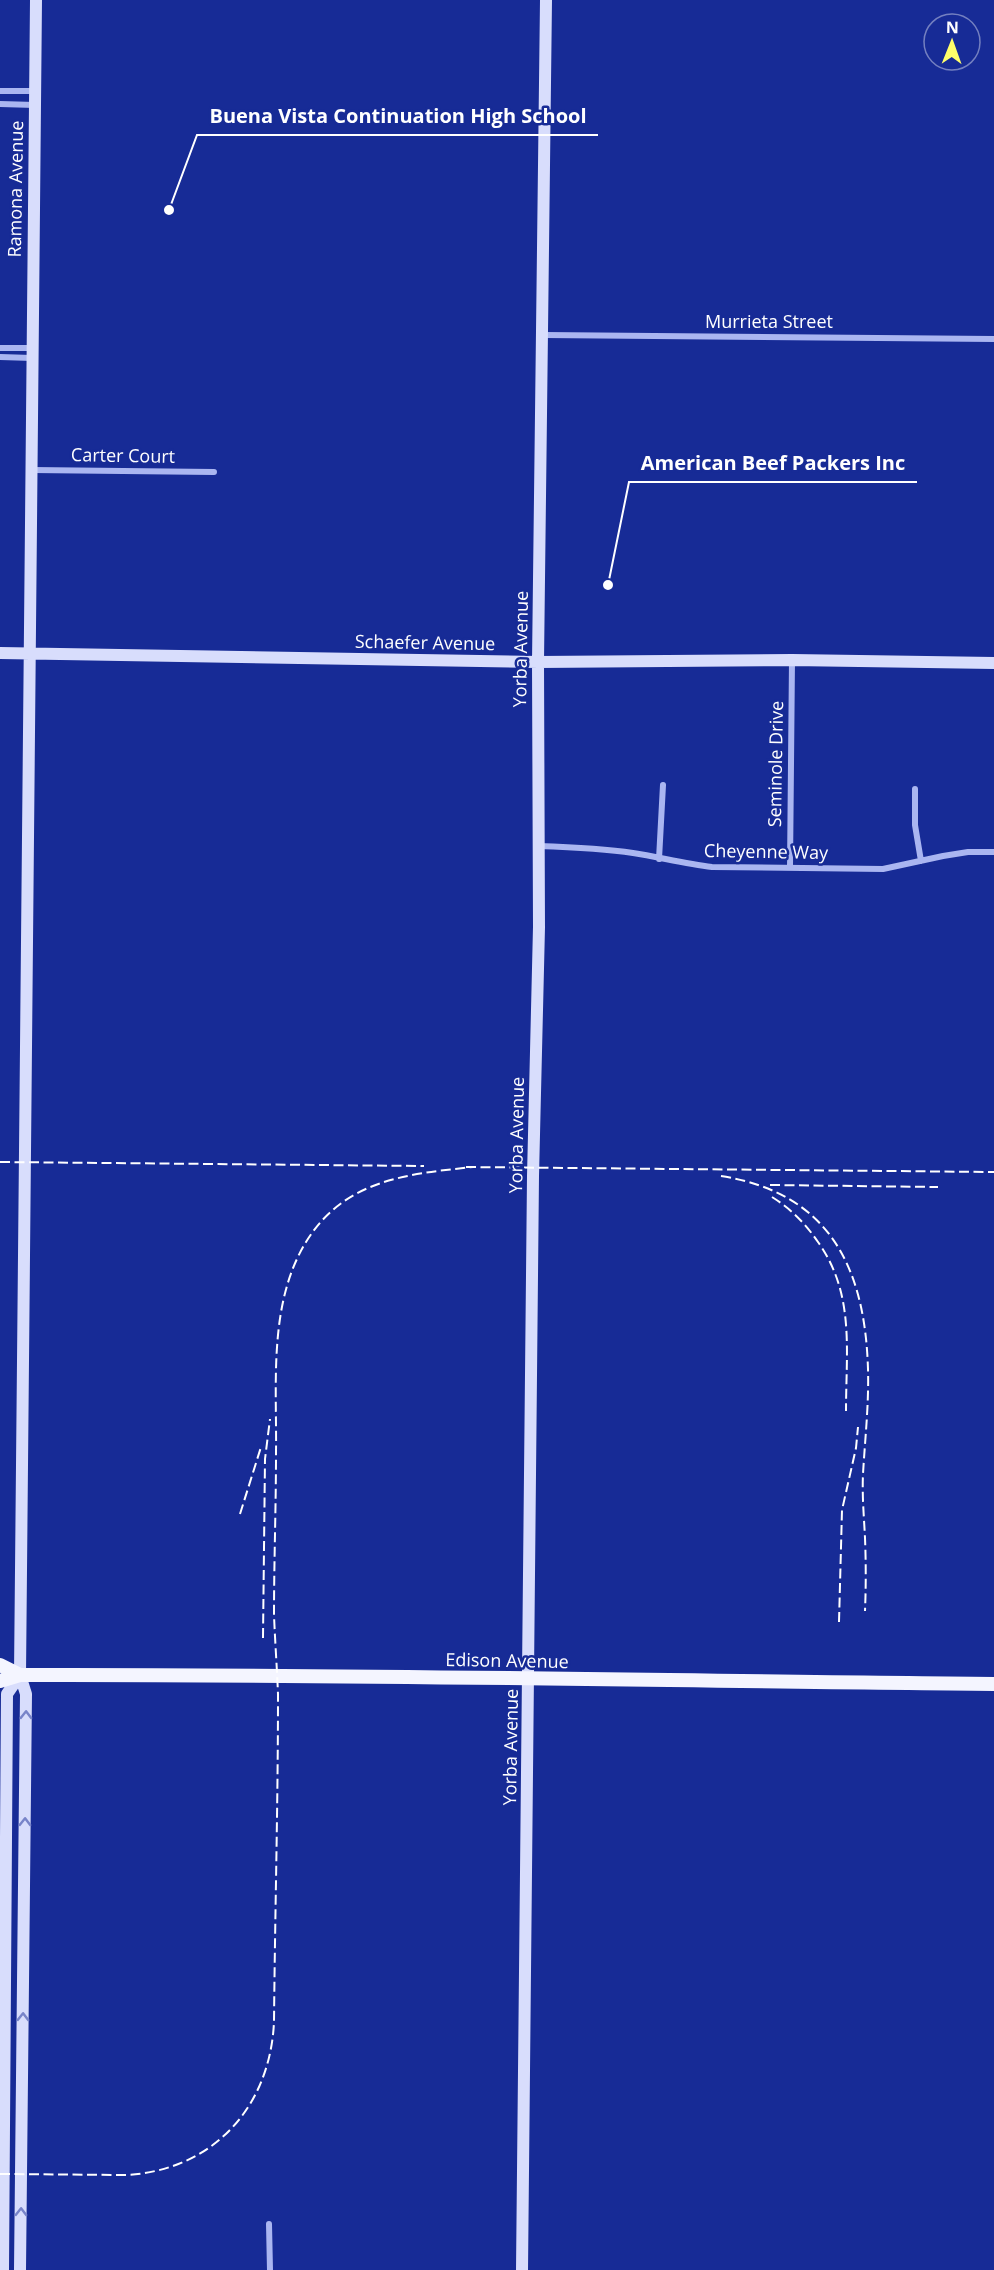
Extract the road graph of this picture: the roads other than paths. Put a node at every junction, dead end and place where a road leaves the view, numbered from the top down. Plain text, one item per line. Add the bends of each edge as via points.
1 (36, 0) edge
2 (546, 0) edge
3 (0, 91) edge
4 (35, 91) junction
5 (0, 104) edge
6 (35, 105) junction
7 (544, 335) junction
8 (994, 339) edge
9 (0, 348) edge
10 (33, 353) junction
11 (0, 357) edge
12 (32, 470) junction
13 (214, 472) dead end
14 (0, 653) edge
15 (31, 654) junction
16 (792, 660) junction
17 (538, 662) junction
18 (994, 663) edge
19 (663, 784) dead end
20 (915, 789) dead end
21 (538, 846) junction
22 (994, 852) edge
23 (658, 859) junction
24 (921, 861) junction
25 (790, 868) junction
26 (0, 1665) edge
27 (20, 1675) junction
28 (530, 1679) junction
29 (0, 1681) edge
30 (994, 1684) edge
31 (269, 2224) dead end
32 (3, 2270) edge
33 (20, 2270) edge
34 (270, 2270) edge
35 (522, 2270) edge

1 - 4 street, Ramona Avenue
2 - 7 street, Yorba Avenue
3 - 4 street
4 - 6 street, Ramona Avenue
5 - 6 street
6 - 10 street, Ramona Avenue
7 - 8 street, Murrieta Street
7 - 17 street, Yorba Avenue
9 - 10 street
10 - 11 street
10 - 12 street, Ramona Avenue
12 - 13 street, Carter Court
12 - 15 street, Ramona Avenue
14 - 15 street, Schaefer Avenue
15 - 17 street, Schaefer Avenue
15 - 27 street, Ramona Avenue
16 - 17 street, Schaefer Avenue
16 - 18 street, Schaefer Avenue
16 - 25 street, Seminole Drive
17 - 21 street, Yorba Avenue
19 - 23 street
20 - 24 street
21 - 23 street, Cheyenne Way via 592,847
21 - 28 street, Yorba Avenue
22 - 24 street, Cheyenne Way via 968,852
23 - 25 street, Cheyenne Way via 712,867
24 - 25 street, Cheyenne Way via 883,869
26 - 27 main road, Edison Avenue
27 - 28 main road, Edison Avenue via 277,1674
27 - 29 main road, Edison Avenue
27 - 32 street, Ramona Avenue via 7,1694
33 -> 27 street, Ramona Avenue via 26,1694
28 - 30 main road, Edison Avenue
28 - 35 street, Yorba Avenue
31 - 34 street

